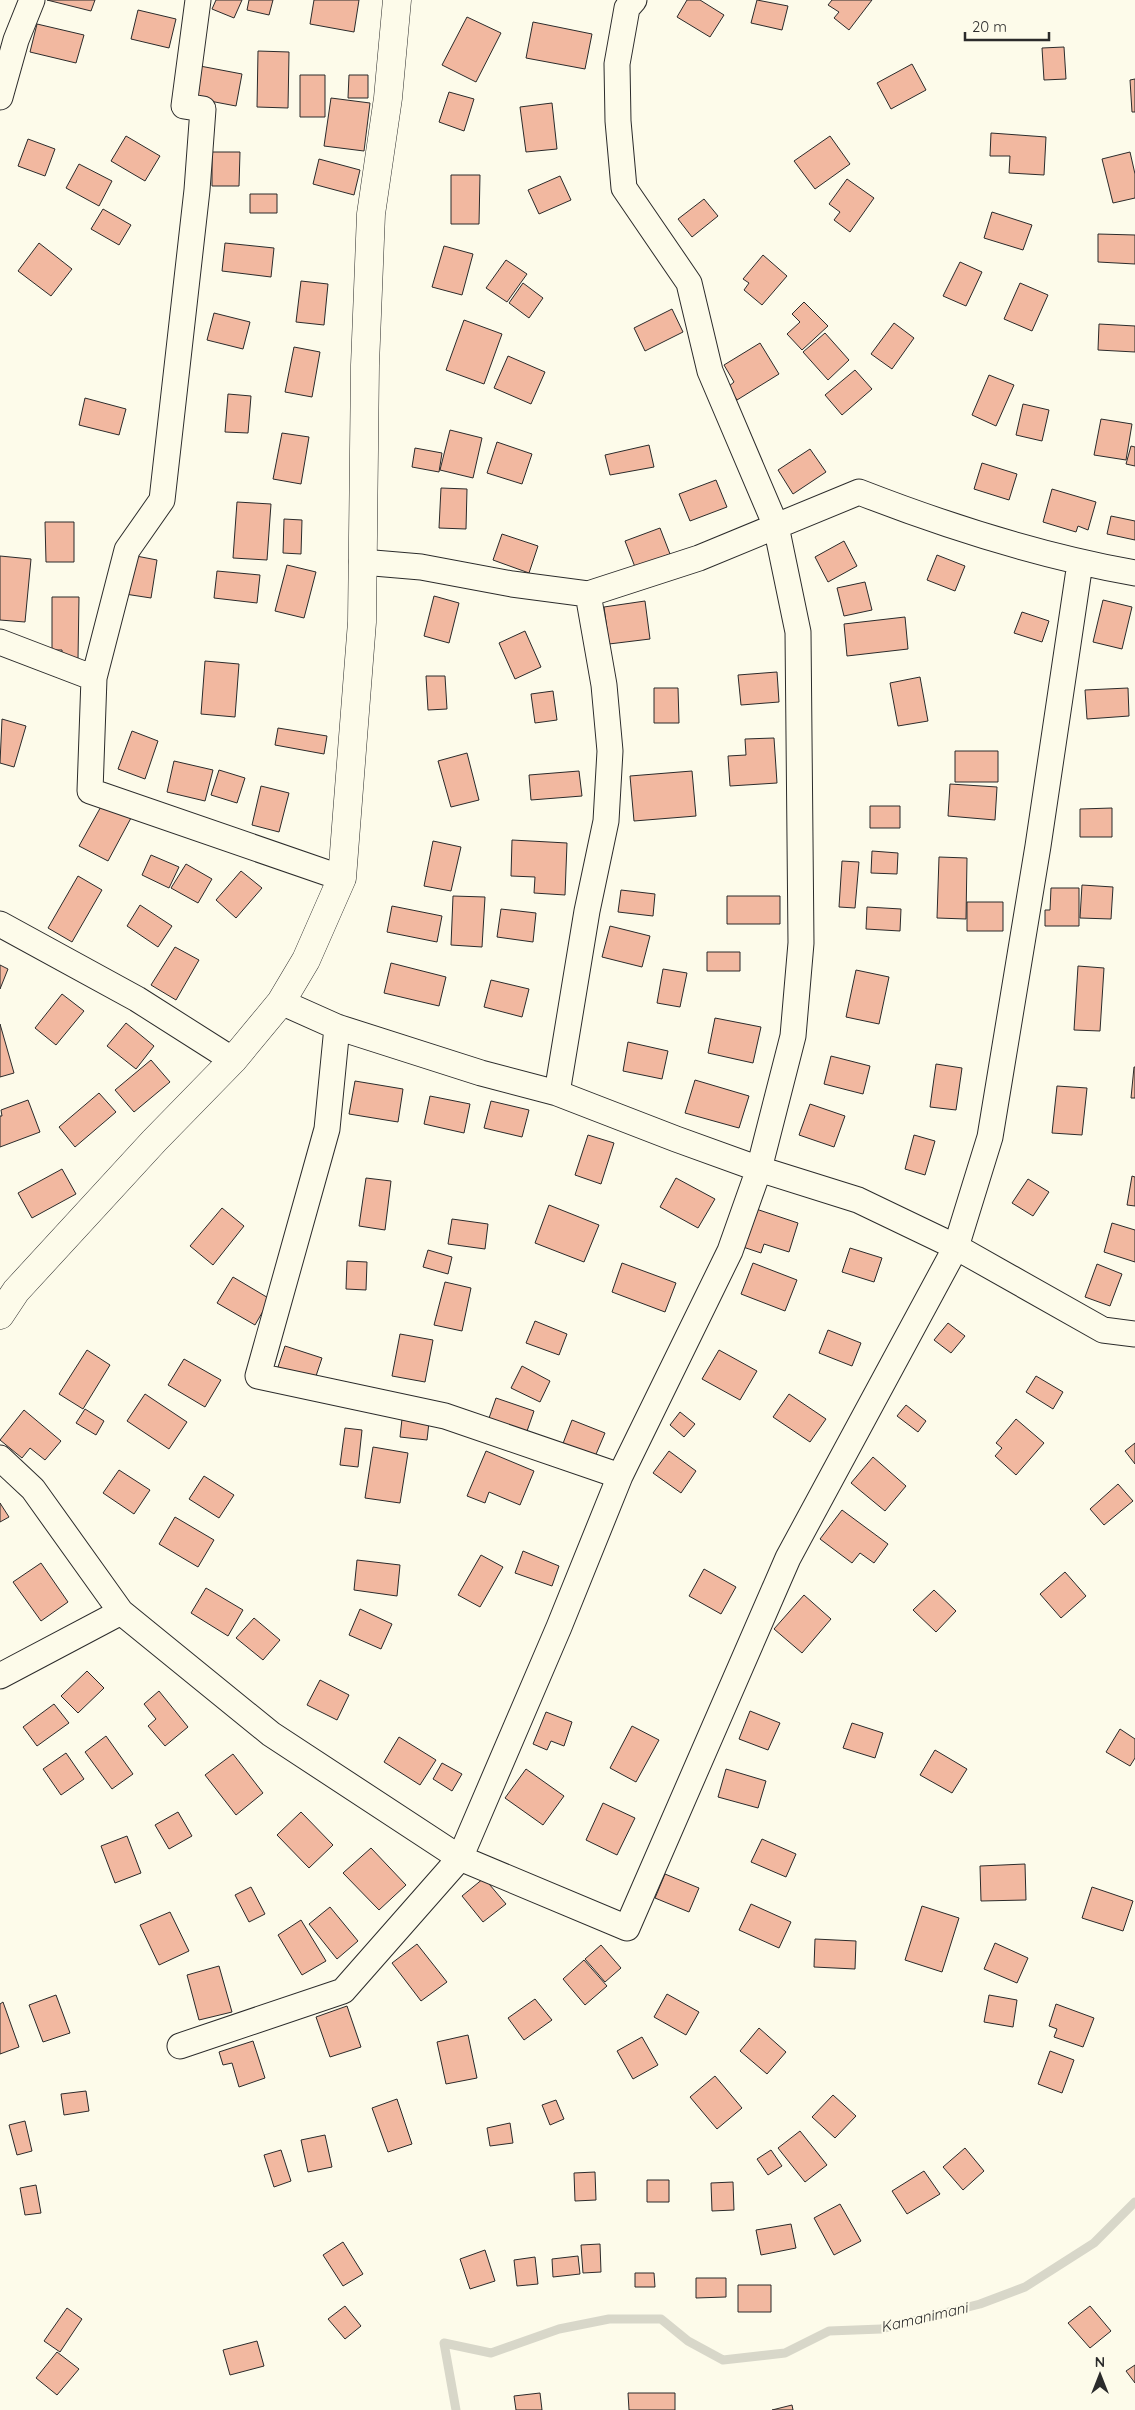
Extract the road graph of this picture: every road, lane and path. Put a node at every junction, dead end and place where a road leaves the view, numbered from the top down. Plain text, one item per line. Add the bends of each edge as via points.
1 (32, 0) edge
2 (198, 0) edge
3 (397, 0) edge
4 (634, 0) edge
5 (8, 38) edge
6 (0, 97) edge
7 (776, 526) junction
8 (362, 562) junction
9 (1080, 563) junction
10 (1135, 573) edge
11 (588, 594) junction
12 (0, 642) edge
13 (94, 678) junction
14 (342, 878) junction
15 (0, 924) edge
16 (281, 1002) junction
17 (338, 1027) junction
18 (233, 1060) junction
19 (557, 1093) junction
20 (759, 1169) junction
21 (956, 1247) junction
22 (0, 1315) edge
23 (1135, 1334) edge
24 (0, 1458) edge
25 (620, 1476) junction
26 (122, 1612) junction
27 (0, 1676) edge
28 (460, 1858) junction
29 (180, 2046) dead end

1 - 5 street
2 - 13 street via 184,106 203,110 202,127 162,500 128,550
3 - 8 street via 388,98 371,214
4 - 7 street via 627,8 617,64 624,188 689,284 710,371
5 - 6 street
7 - 9 street via 859,492 938,522
7 - 11 street via 699,558
7 - 20 street via 798,632 801,943 793,1036
8 - 11 street via 421,567
8 - 14 street via 362,622
9 - 10 street
9 - 21 street via 990,1137
11 - 19 street via 604,685 610,751 606,821 587,911
12 - 13 street
13 - 14 street via 90,791
14 - 16 street via 306,960
15 - 18 street via 137,999
16 - 17 street
16 - 18 street
17 - 19 street via 481,1073
17 - 25 street via 327,1129 258,1376 446,1416
18 - 22 street via 23,1284
19 - 20 street
20 - 21 street via 858,1200
20 - 25 street via 730,1251
21 - 23 street via 1103,1330
21 - 28 street via 788,1558 627,1928
24 - 26 street via 33,1489
25 - 28 street
26 - 27 street
26 - 28 street via 272,1734
28 - 29 street via 342,1991

